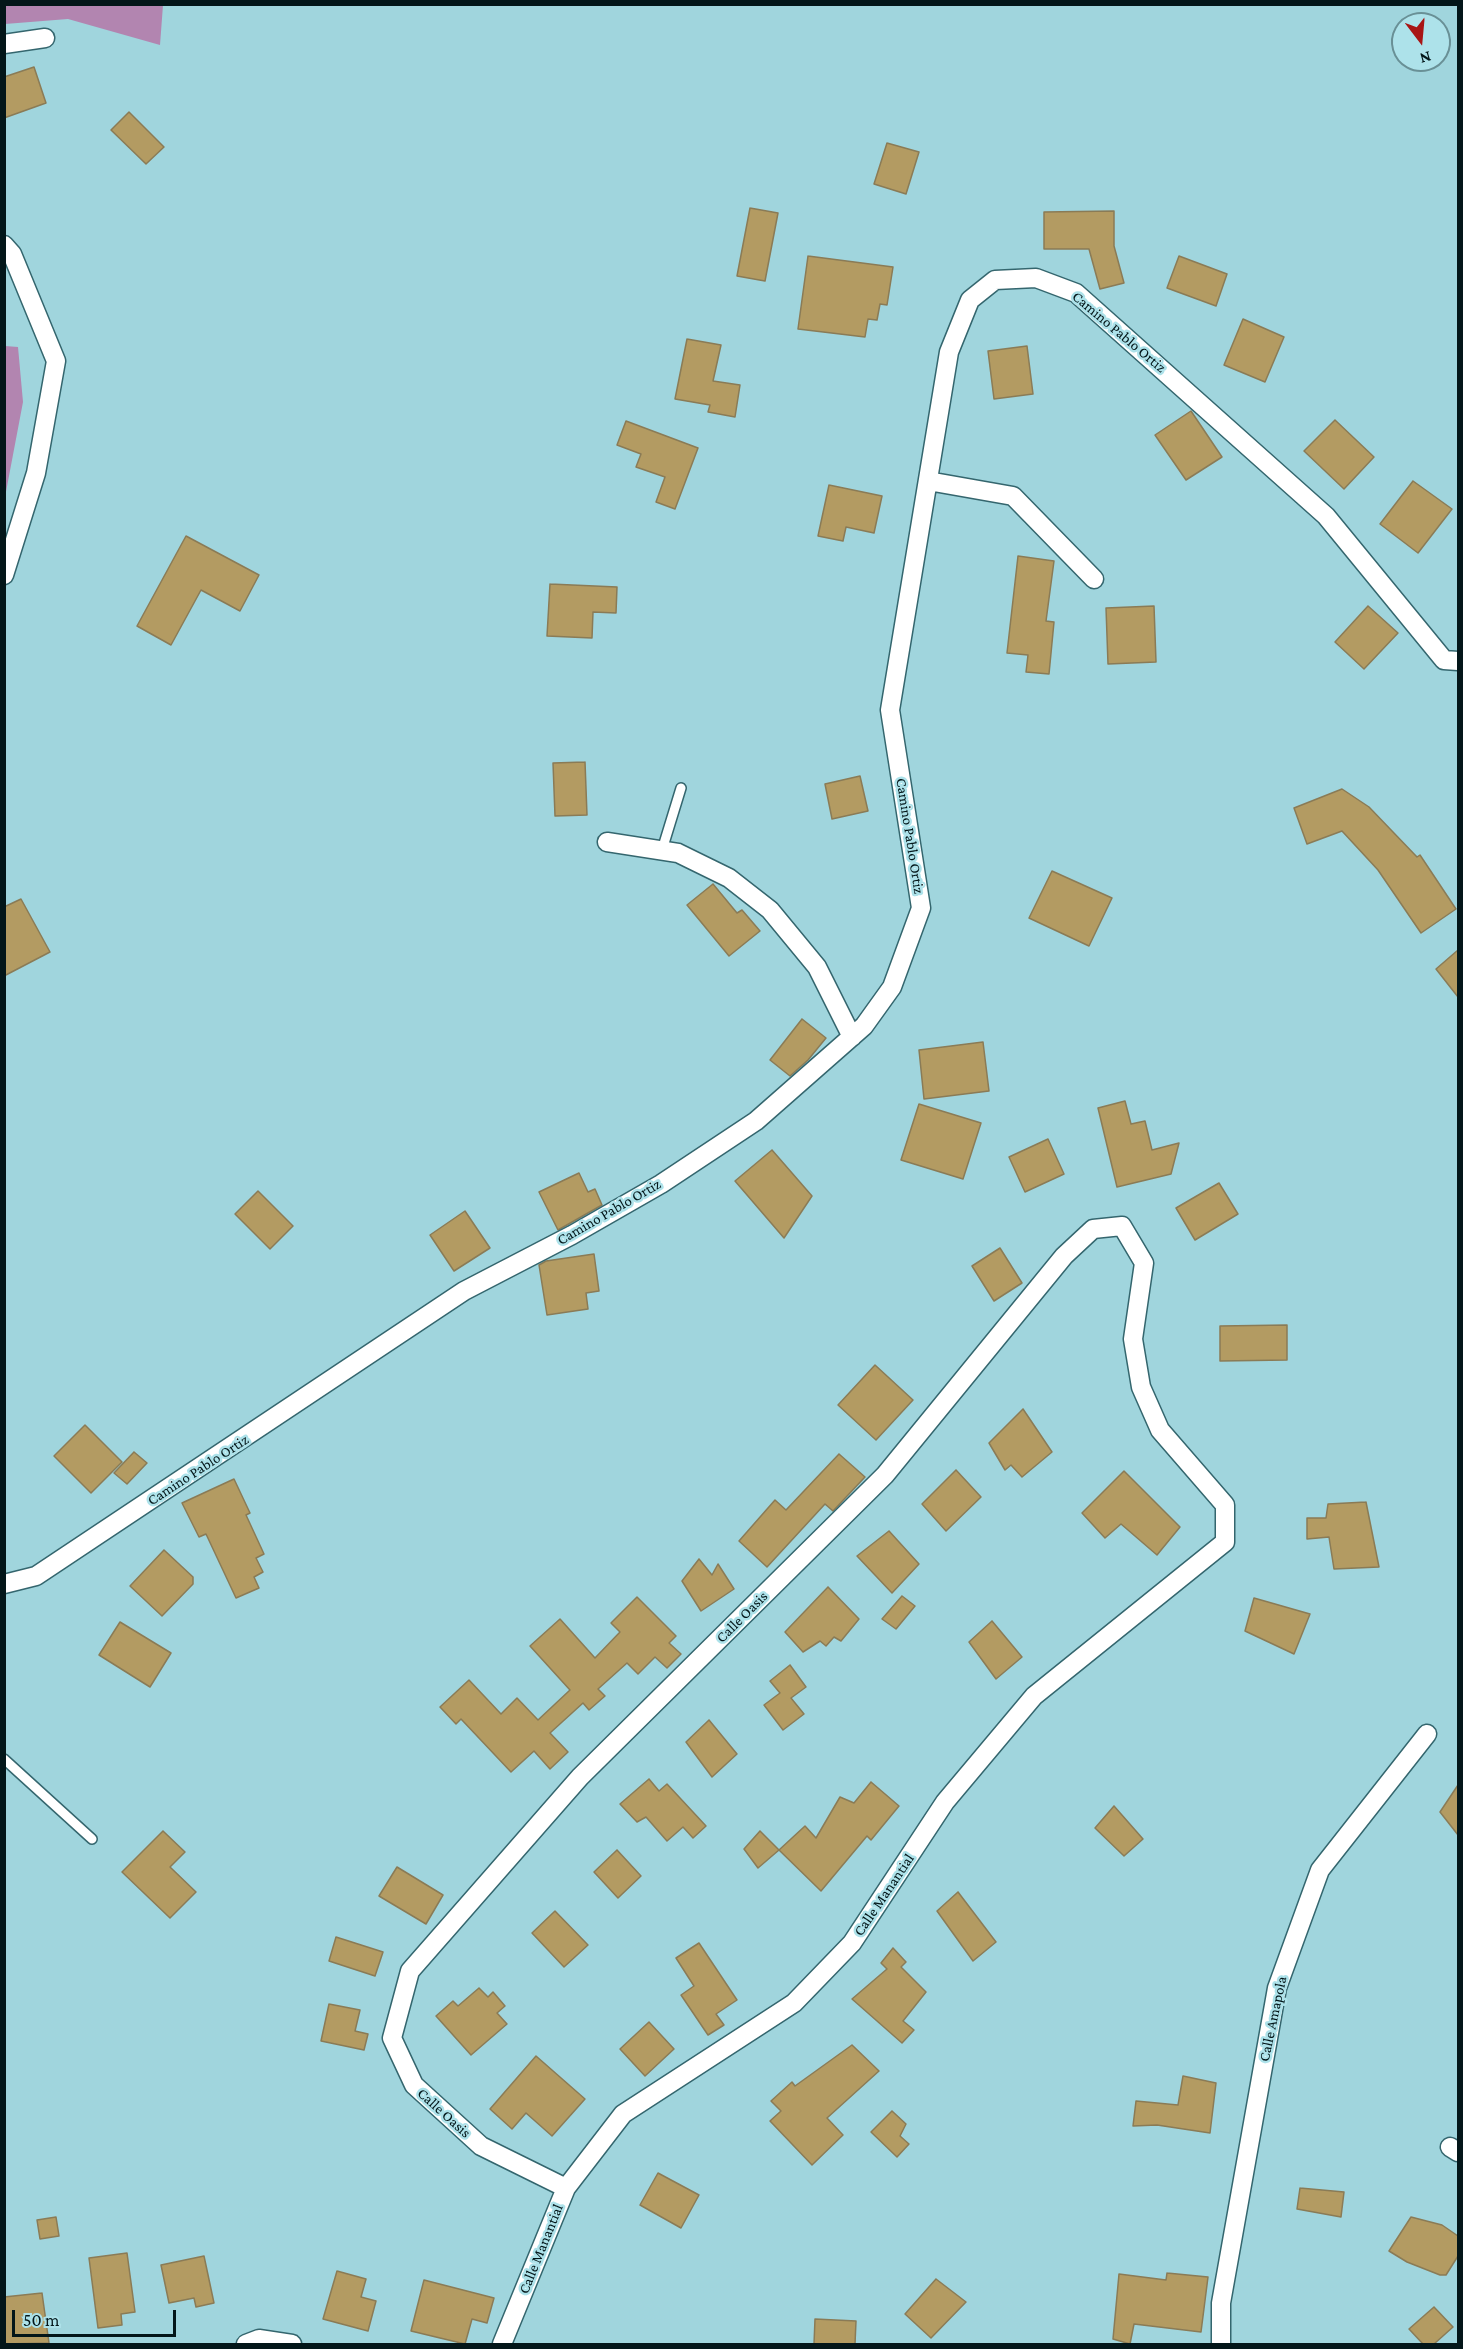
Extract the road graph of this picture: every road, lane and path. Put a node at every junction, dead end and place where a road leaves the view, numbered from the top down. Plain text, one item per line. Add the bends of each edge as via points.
1 (45, 38) dead end
2 (4, 44) edge
3 (4, 245) edge
4 (928, 481) junction
5 (4, 575) edge
6 (1094, 579) dead end
7 (1458, 661) edge
8 (681, 788) dead end
9 (607, 842) dead end
10 (662, 850) junction
11 (852, 1037) junction
12 (1176, 1448) joint
13 (4, 1584) edge
14 (1426, 1734) dead end
15 (4, 1759) edge
16 (92, 1839) dead end
17 (566, 2188) junction
18 (246, 2344) edge
19 (292, 2344) edge
20 (502, 2344) edge
21 (1221, 2344) edge

1 - 2 street
3 - 5 street via 12,254 56,361 36,473
4 - 6 street via 1013,496
4 - 7 street, Camino Pablo Ortiz via 949,352 970,300 995,280 1036,278 1076,293 1326,516 1444,660
4 - 11 street, Camino Pablo Ortiz via 890,710 921,908 892,987
8 - 10 lane
9 - 10 street
10 - 11 street via 678,853 729,878 770,910 817,967
11 - 13 street, Camino Pablo Ortiz via 756,1121 661,1184 465,1291 36,1576
12 - 17 street, Calle Manantial via 1225,1505 1226,1542 1034,1696 945,1802 852,1943 794,2003 623,2114
12 - 17 street, Calle Oasis via 1160,1430 1141,1387 1133,1339 1144,1263 1122,1226 1093,1229 1064,1256 885,1475 580,1777 410,1971 392,2038 414,2085 481,2146
14 - 21 street, Calle Amapola via 1320,1870 1277,1988 1221,2304
15 - 16 lane
17 - 20 street, Calle Manantial
18 - 19 street via 259,2339

